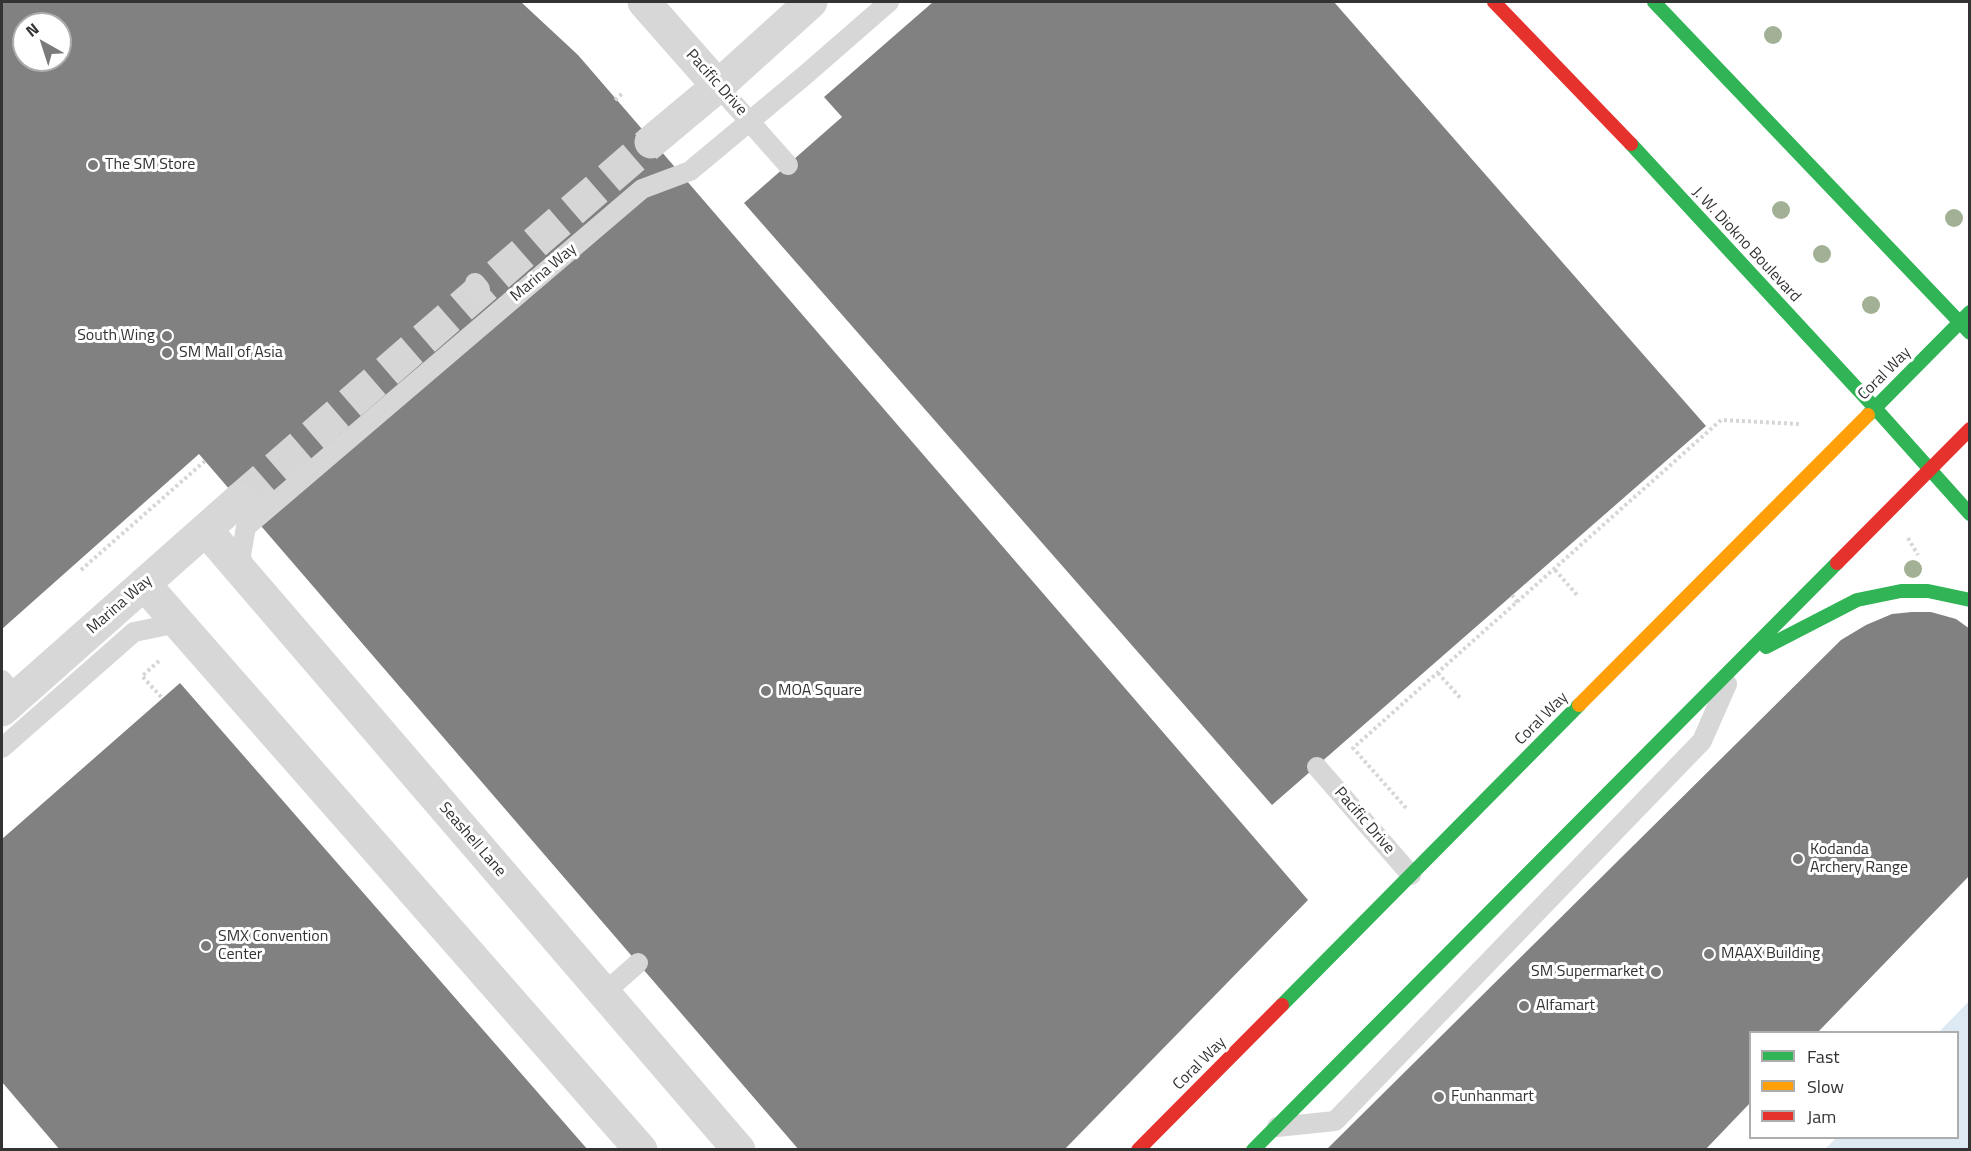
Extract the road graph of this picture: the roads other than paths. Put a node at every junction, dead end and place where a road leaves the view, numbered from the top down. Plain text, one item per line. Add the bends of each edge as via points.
1 (644, 2) edge
2 (811, 2) edge
3 (889, 2) edge
4 (1494, 2) edge
5 (1654, 2) edge
6 (718, 86) junction
7 (750, 121) junction
8 (651, 142) tunnel mouth
9 (789, 165) dead end
10 (1970, 312) edge
11 (1959, 322) junction
12 (1970, 333) edge
13 (1875, 408) junction
14 (1970, 429) edge
15 (1930, 469) junction
16 (239, 500) tunnel mouth
17 (1970, 514) edge
18 (206, 530) junction
19 (245, 576) junction
20 (144, 584) junction
21 (1970, 600) edge
22 (178, 623) junction
23 (1737, 662) junction
24 (6, 696) edge
25 (2, 748) edge
26 (1317, 767) dead end
27 (1411, 875) junction
28 (638, 963) dead end
29 (604, 993) junction
30 (1274, 1128) junction
31 (641, 1149) edge
32 (739, 1149) edge
33 (1138, 1149) edge
34 (1253, 1149) edge

1 - 6 street, Pacific Drive
2 - 6 street
3 - 7 lane, Marina Way
4 - 13 street, J. W. Diokno Boulevard
5 - 11 street
6 - 7 lane, Pacific Drive
6 - 8 street
7 - 9 lane, Pacific Drive
7 - 19 lane, Marina Way via 690,171 642,189 246,526 241,555
10 - 11 street, Coral Way
11 - 12 street
11 - 13 street, Coral Way
13 - 15 street, J. W. Diokno Boulevard
13 - 27 street, Coral Way
14 - 15 street
15 - 17 street, J. W. Diokno Boulevard
15 - 23 street
16 - 18 street, Marina Way
18 - 19 street, Seashell Lane
18 - 20 street, Marina Way
19 - 29 street, Seashell Lane
20 - 22 street
20 - 24 street, Marina Way
21 - 23 street via 1929,591 1901,591 1857,600
22 - 25 lane, Marina Way via 134,632
22 - 31 street
23 - 30 street
23 - 30 lane via 1702,741 1335,1121
26 - 27 lane, Pacific Drive
27 - 33 street, Coral Way
28 - 29 lane
29 - 32 street, Seashell Lane
30 - 34 street

